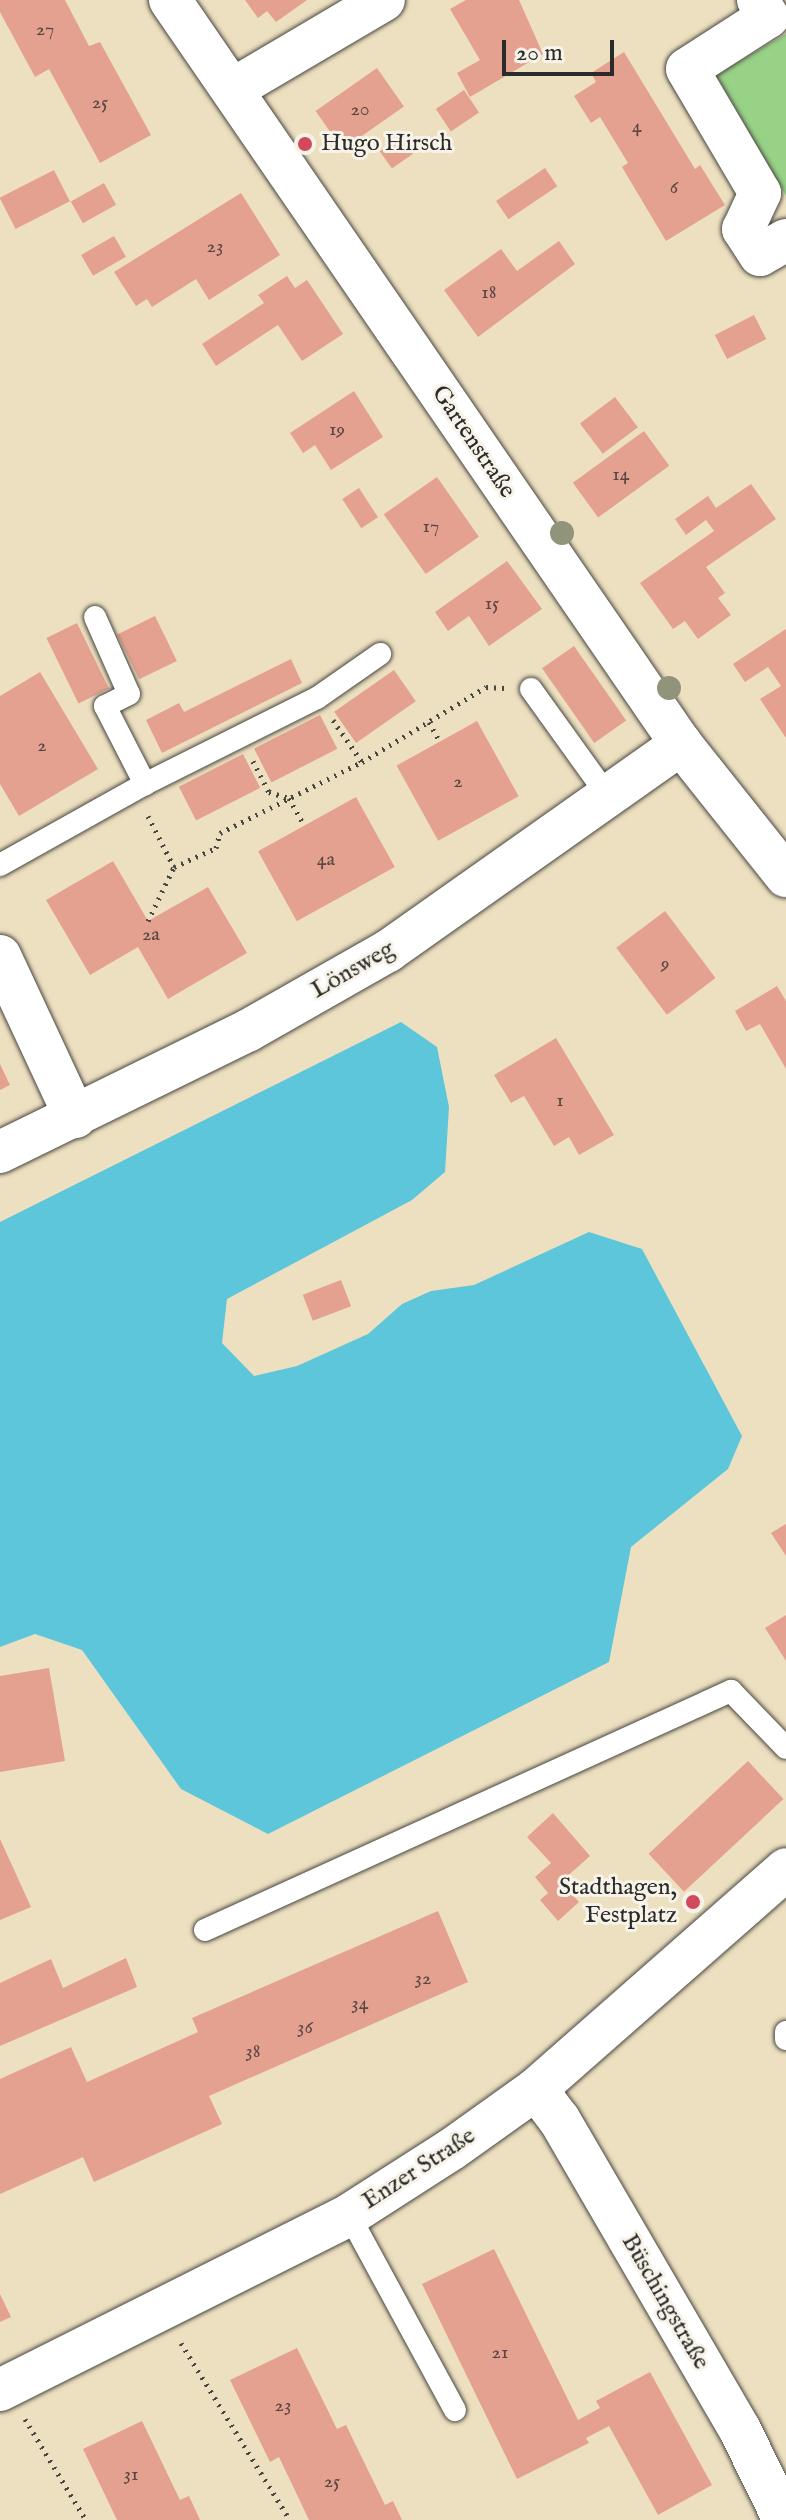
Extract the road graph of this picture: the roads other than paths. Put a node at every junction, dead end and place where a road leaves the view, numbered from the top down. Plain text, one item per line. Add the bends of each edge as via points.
1 (170, 0) edge
2 (384, 0) edge
3 (758, 0) edge
4 (233, 89) junction
5 (786, 240) edge
6 (95, 617) dead end
7 (380, 654) dead end
8 (531, 689) road end
9 (681, 744) junction
10 (140, 787) junction
11 (608, 796) junction
12 (0, 865) edge
13 (786, 876) edge
14 (0, 956) edge
15 (75, 1117) junction
16 (0, 1152) edge
17 (786, 1748) edge
18 (786, 1869) edge
19 (205, 1930) dead end
20 (786, 2032) edge
21 (786, 2039) edge
22 (536, 2089) junction
23 (349, 2215) junction
24 (3, 2389) edge
25 (455, 2410) dead end
26 (784, 2520) edge

1 - 4 street, Gartenstraße
2 - 4 street
3 - 5 street via 768,17 687,69 760,193 743,229 760,255
4 - 9 street, Gartenstraße
6 - 10 lane via 129,694 105,706
7 - 10 lane via 317,698
8 - 11 lane
9 - 11 street, Lönsweg
9 - 13 street, Gartenstraße
10 - 12 lane
11 - 15 street, Lönsweg via 388,951 249,1030
14 - 15 street
15 - 16 street, Lönsweg
17 - 19 lane via 731,1691
18 - 22 street, Enzer Straße
20 - 21 lane
22 - 23 street, Enzer Straße
22 - 26 street, Büschingstraße via 559,2119 740,2430
23 - 24 street, Enzer Straße
23 - 25 lane

